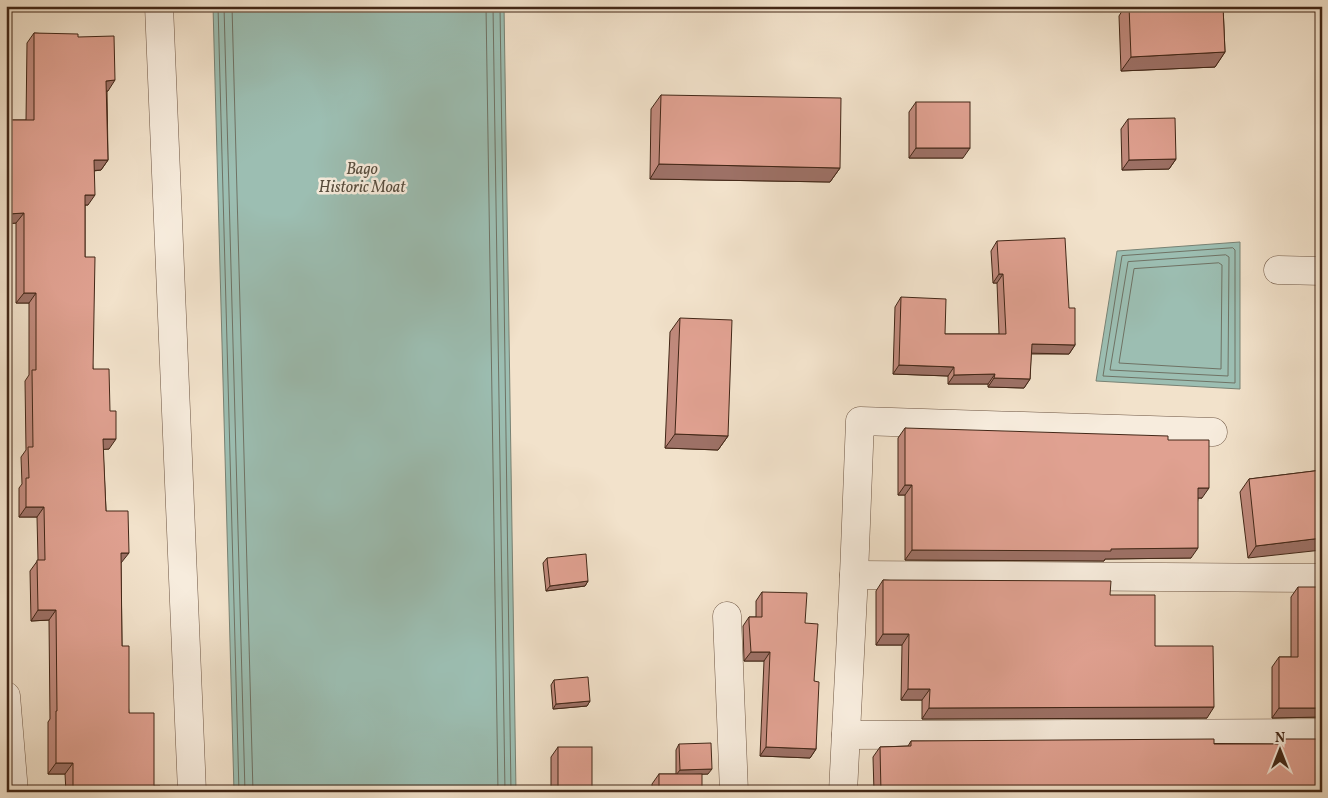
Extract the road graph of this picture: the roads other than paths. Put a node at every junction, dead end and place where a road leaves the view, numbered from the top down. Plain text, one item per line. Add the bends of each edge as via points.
1 (159, 6) edge
2 (1278, 270) dead end
3 (1322, 271) edge
4 (1213, 432) dead end
5 (854, 575) junction
6 (1322, 578) edge
7 (726, 616) dead end
8 (6, 696) edge
9 (1322, 733) edge
10 (846, 735) junction
11 (14, 792) edge
12 (192, 792) edge
13 (734, 792) edge
14 (843, 792) edge

1 - 12 street
2 - 3 street
4 - 5 street via 860,421
5 - 6 street
5 - 10 street
7 - 13 street
8 - 11 street
9 - 10 street
10 - 14 street

